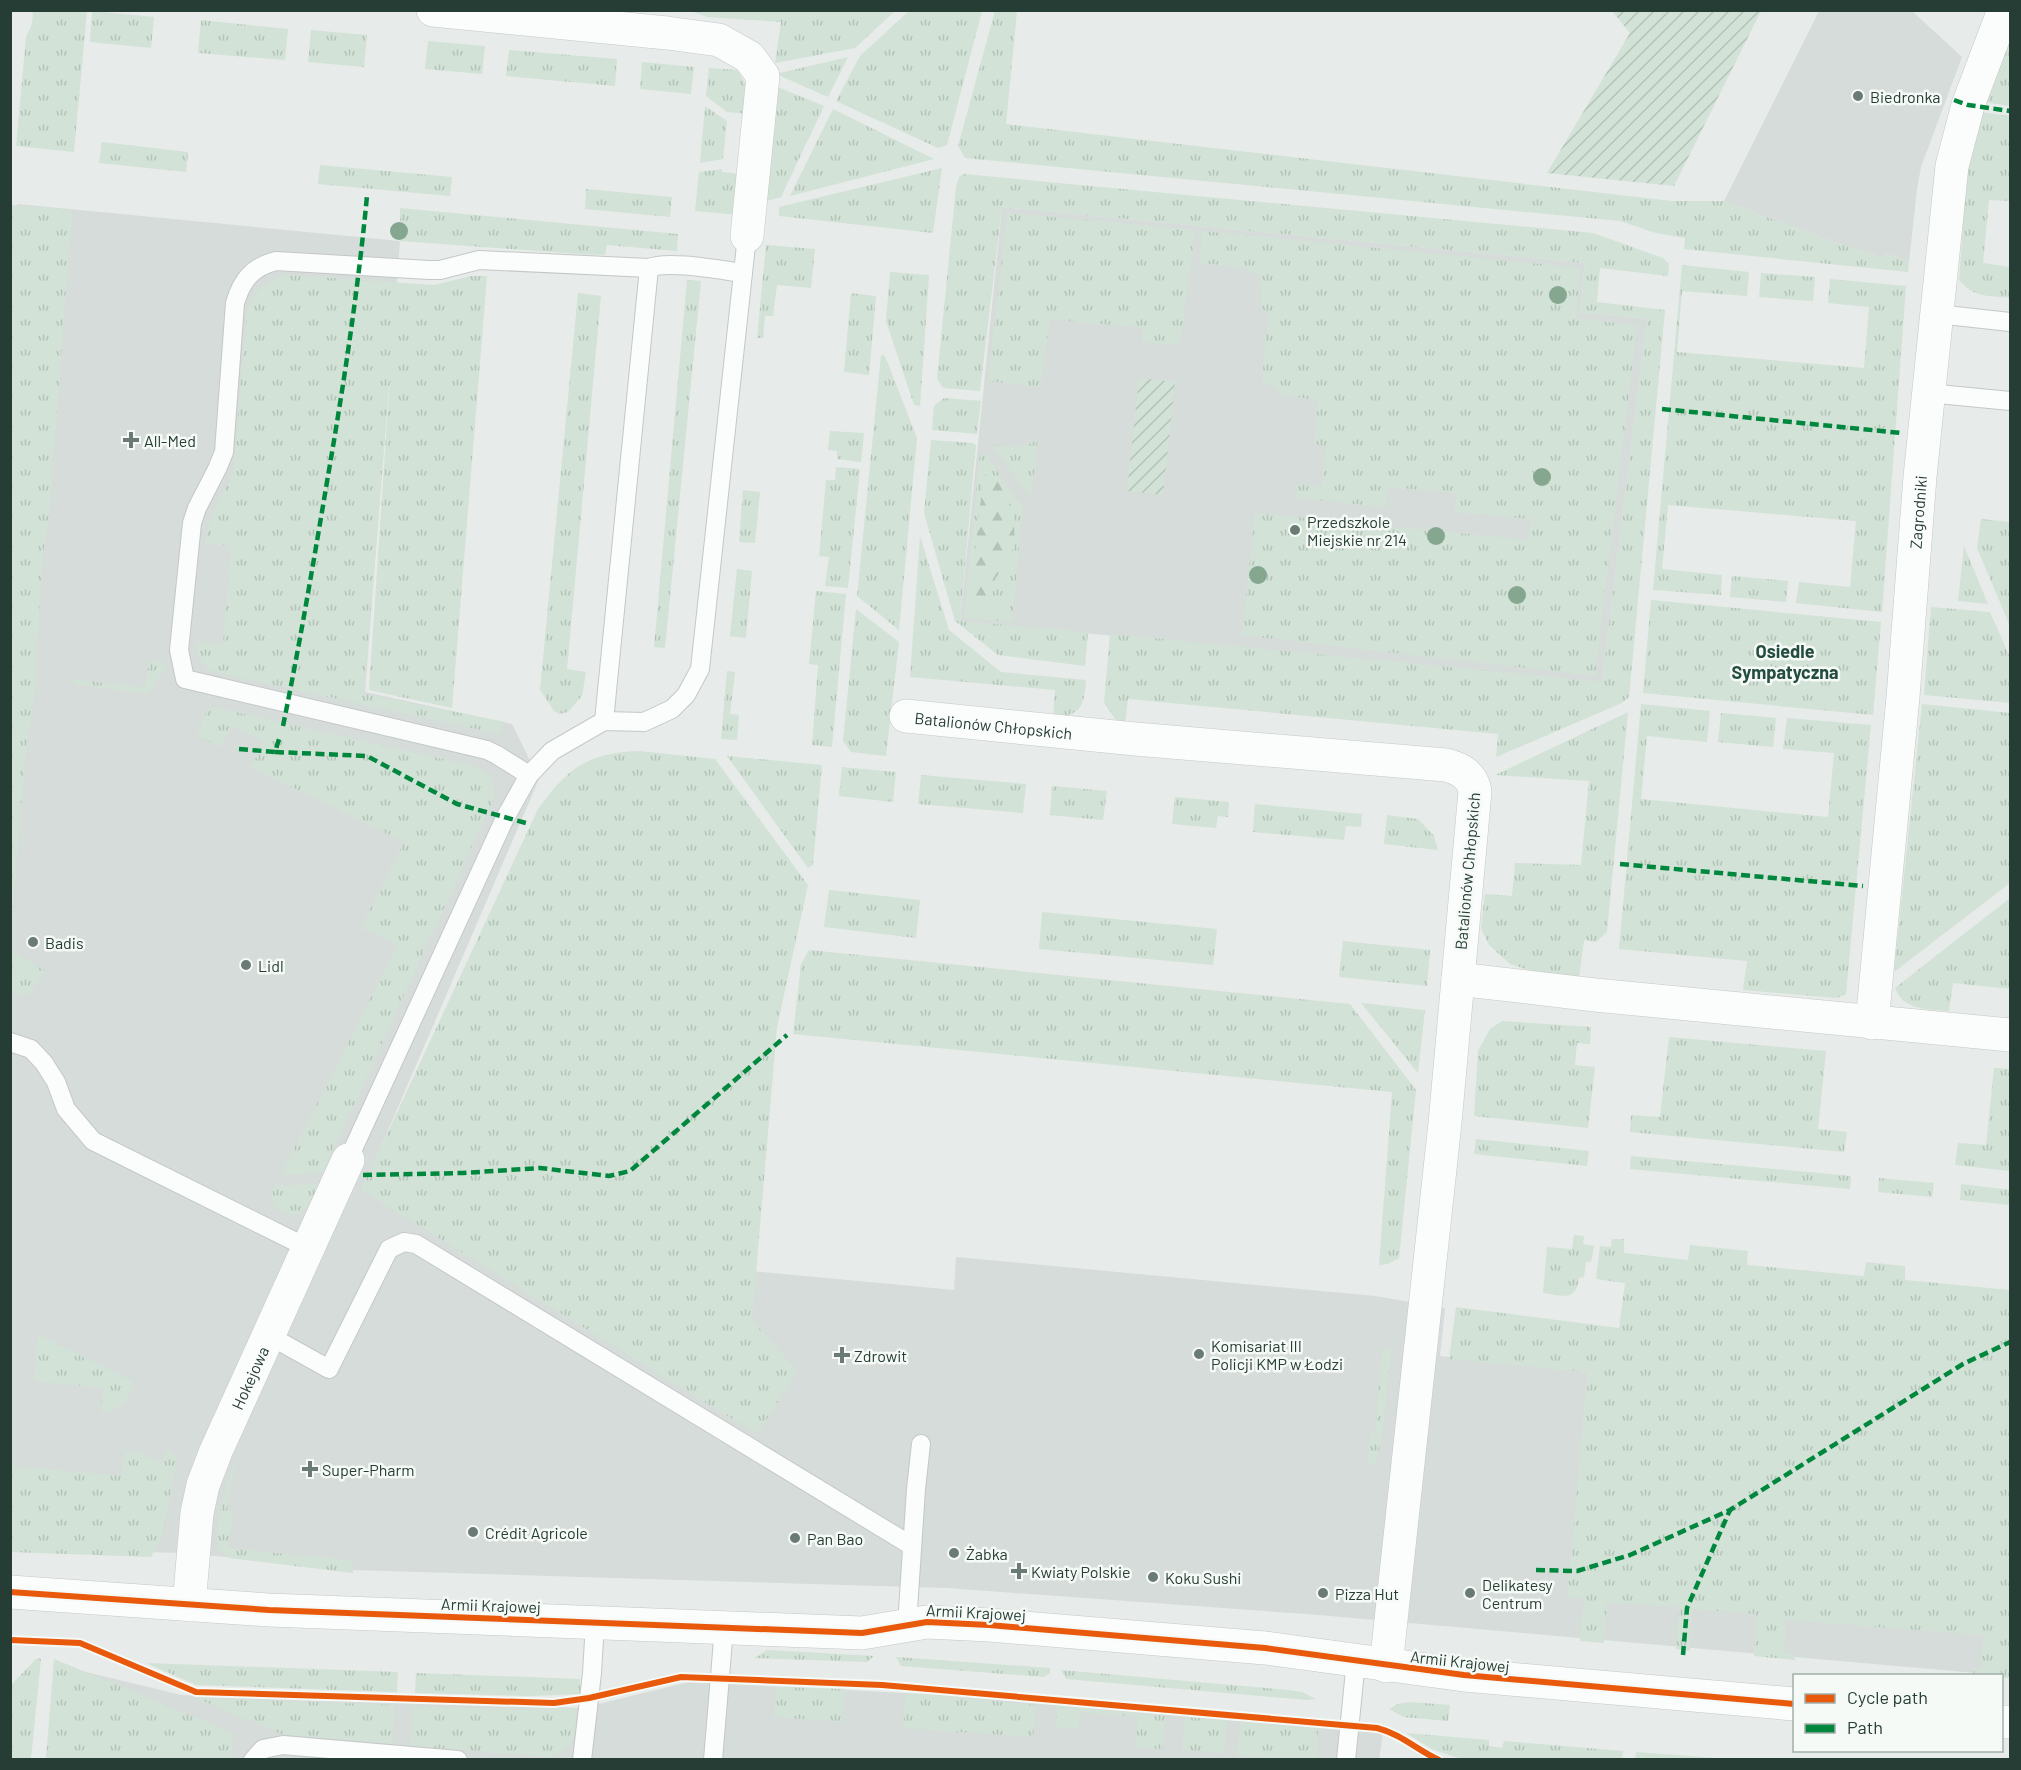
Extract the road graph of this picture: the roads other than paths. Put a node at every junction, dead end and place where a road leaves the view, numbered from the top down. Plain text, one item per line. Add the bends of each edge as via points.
1 (433, 10) edge
2 (2004, 10) edge
3 (638, 20) edge
4 (747, 236) joint
5 (649, 268) junction
6 (743, 273) junction
7 (1937, 314) junction
8 (2010, 322) edge
9 (1928, 393) junction
10 (2010, 401) edge
11 (906, 716) dead end
12 (604, 721) junction
13 (529, 775) junction
14 (1458, 979) junction
15 (1872, 1023) junction
16 (2010, 1035) edge
17 (10, 1042) edge
18 (348, 1160) joint
19 (308, 1248) junction
20 (268, 1335) junction
21 (921, 1444) dead end
22 (912, 1546) junction
23 (10, 1592) edge
24 (189, 1605) junction
25 (595, 1623) junction
26 (907, 1625) junction
27 (724, 1628) junction
28 (1371, 1664) junction
29 (1793, 1704) edge
30 (253, 1760) edge
31 (458, 1760) edge
32 (582, 1760) edge
33 (713, 1760) edge
34 (1346, 1760) edge

1 - 3 street
2 - 7 street, Zagrodniki via 1968,105 1952,166
3 - 4 street via 719,40 749,57 763,76
4 - 6 lane
5 - 6 lane via 680,266
5 - 12 lane
5 - 13 lane via 479,260 429,270 276,261 262,265 248,277 234,303 224,452 192,523 179,650 185,680 487,750
6 - 12 lane via 700,669 686,695 672,709 644,722
7 - 8 lane
7 - 9 street, Zagrodniki
9 - 10 lane
9 - 15 street, Zagrodniki
11 - 14 street, Batalionów Chłopskich via 1459,769 1474,782 1475,790
12 - 13 lane via 552,751
13 - 18 lane
14 - 15 street
14 - 28 street, Batalionów Chłopskich via 1445,1123
15 - 16 street
17 - 19 lane via 30,1049 44,1063 66,1109 93,1141
18 - 19 street, Hokejowa
19 - 20 street, Hokejowa
20 - 22 lane via 329,1369 389,1249 404,1242 416,1244
20 - 24 street, Hokejowa via 203,1485
21 - 22 lane
22 - 26 lane
23 - 24 street, Armii Krajowej
24 - 25 street, Armii Krajowej
25 - 27 street, Armii Krajowej
25 - 32 lane
26 - 27 street, Armii Krajowej via 862,1633
26 - 28 street, Armii Krajowej via 927,1622 1000,1626 1265,1648
27 - 33 lane
28 - 29 street, Armii Krajowej via 1464,1676
28 - 34 lane
30 - 31 lane via 263,1749 283,1745

